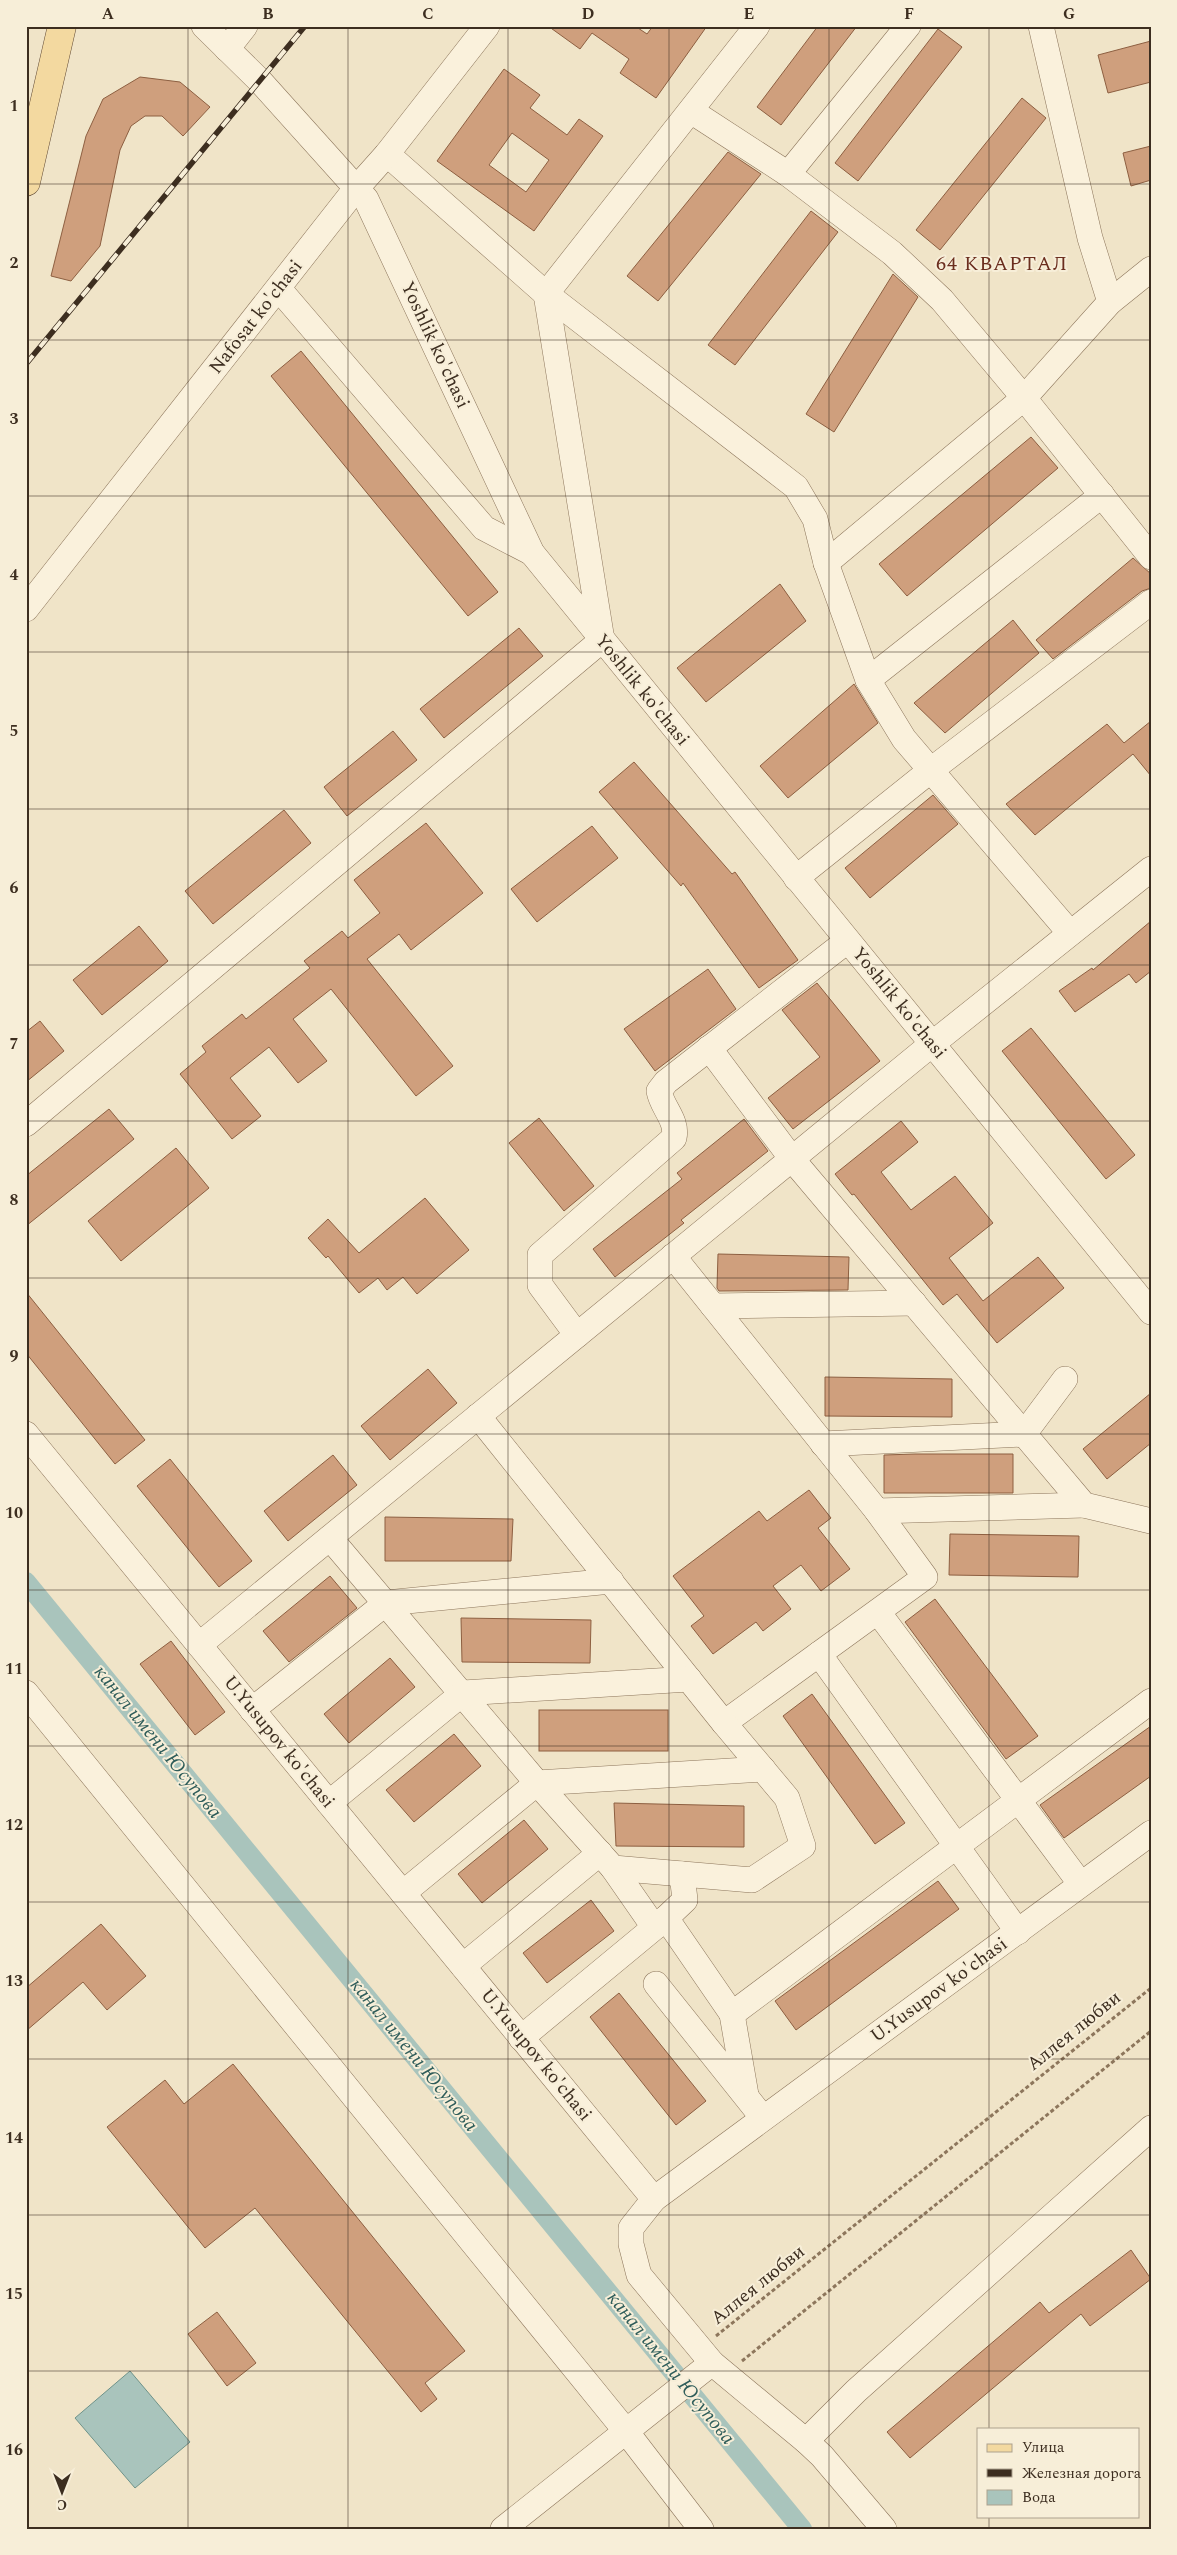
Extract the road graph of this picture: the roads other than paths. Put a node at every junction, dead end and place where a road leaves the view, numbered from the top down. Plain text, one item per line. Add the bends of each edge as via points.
1 (62, 26) edge
2 (204, 26) edge
3 (245, 26) edge
4 (487, 26) edge
5 (757, 26) edge
6 (908, 26) edge
7 (1041, 26) edge
8 (227, 49) junction
9 (691, 111) junction
10 (387, 154) junction
11 (788, 174) junction
12 (26, 182) edge
13 (358, 187) junction
14 (1151, 269) edge
15 (279, 289) junction
16 (546, 294) junction
17 (1110, 302) junction
18 (1024, 398) junction
19 (1102, 495) junction
20 (532, 553) junction
21 (1151, 557) edge
22 (826, 563) junction
23 (1151, 602) edge
24 (26, 609) edge
25 (602, 640) junction
26 (868, 680) junction
27 (931, 770) junction
28 (1151, 869) edge
29 (796, 878) junction
30 (1070, 933) junction
31 (847, 941) junction
32 (932, 1044) junction
33 (709, 1048) junction
34 (26, 1124) edge
35 (792, 1159) junction
36 (673, 1256) junction
37 (914, 1303) junction
38 (713, 1306) junction
39 (1151, 1312) edge
40 (577, 1335) junction
41 (1066, 1379) dead end
42 (478, 1416) junction
43 (26, 1434) edge
44 (1024, 1434) junction
45 (823, 1444) junction
46 (1084, 1506) junction
47 (877, 1511) junction
48 (1151, 1521) edge
49 (330, 1538) junction
50 (611, 1581) junction
51 (386, 1603) junction
52 (878, 1612) junction
53 (199, 1645) junction
54 (819, 1654) junction
55 (689, 1679) junction
56 (26, 1693) edge
57 (464, 1694) junction
58 (1151, 1701) edge
59 (252, 1710) junction
60 (724, 1723) junction
61 (763, 1769) junction
62 (537, 1783) junction
63 (1018, 1800) junction
64 (329, 1803) junction
65 (1151, 1833) edge
66 (956, 1845) junction
67 (607, 1861) junction
68 (682, 1874) junction
69 (1080, 1884) junction
70 (403, 1893) junction
71 (660, 1923) junction
72 (1018, 1932) junction
73 (463, 1966) junction
74 (656, 1984) dead end
75 (732, 2014) junction
76 (521, 2038) junction
77 (747, 2098) junction
78 (763, 2118) junction
79 (1151, 2128) edge
80 (654, 2199) junction
81 (708, 2359) junction
82 (625, 2430) junction
83 (806, 2441) junction
84 (503, 2529) edge
85 (701, 2529) edge
86 (884, 2529) edge

1 - 12 main road
2 - 8 street, Yoshlik ko'chasi
3 - 8 street
4 - 10 street, Nafosat ko'chasi
5 - 9 street
6 - 11 street
7 - 17 street via 1090,238
8 - 13 street, Yoshlik ko'chasi
9 - 11 street
9 - 16 street
10 - 13 street, Nafosat ko'chasi
10 - 16 street
11 - 18 street via 892,253 942,300
13 - 15 street, Nafosat ko'chasi
13 - 20 street, Yoshlik ko'chasi
14 - 17 street
15 - 20 street via 484,528
15 - 24 street, Nafosat ko'chasi
16 - 22 street via 796,487 815,519
16 - 25 street
17 - 18 street
18 - 19 street
18 - 22 street
19 - 21 street
19 - 26 street
20 - 25 street, Yoshlik ko'chasi
22 - 26 street
23 - 27 street
25 - 29 street, Yoshlik ko'chasi
25 - 34 street
26 - 27 street via 904,739
27 - 29 street
27 - 30 street
28 - 30 street
29 - 31 street, Yoshlik ko'chasi
30 - 32 street
31 - 32 street, Yoshlik ko'chasi
31 - 33 street
32 - 35 street
32 - 39 street, Yoshlik ko'chasi
33 - 35 street
33 - 40 street via 659,1091 676,1130 674,1138 540,1255 540,1285
35 - 36 street
35 - 37 street
36 - 38 street
36 - 40 street
37 - 38 street
37 - 44 street
38 - 45 street
40 - 42 street
41 - 44 street
42 - 49 street
42 - 50 street
43 - 53 street, U.Yusupov ko'chasi
44 - 45 street
44 - 46 street
45 - 47 street
46 - 47 street
46 - 48 street
47 - 52 street via 925,1578
49 - 51 street
49 - 53 street
50 - 51 street
50 - 55 street
51 - 57 street
51 - 59 street
52 - 54 street
52 - 63 street
53 - 59 street, U.Yusupov ko'chasi
54 - 60 street
54 - 66 street
55 - 57 street
55 - 60 street
56 - 82 street
57 - 62 street
57 - 64 street
58 - 63 street
59 - 64 street, U.Yusupov ko'chasi
60 - 61 street
61 - 62 street
61 - 68 street via 787,1798 803,1846 752,1880
62 - 67 street
62 - 70 street
63 - 66 street
63 - 69 street
64 - 70 street, U.Yusupov ko'chasi
65 - 69 street, U.Yusupov ko'chasi
66 - 72 street
66 - 75 street
67 - 68 street
67 - 71 street
67 - 73 street
68 - 71 street via 685,1900
69 - 72 street, U.Yusupov ko'chasi
70 - 73 street, U.Yusupov ko'chasi
71 - 75 street
71 - 76 street
72 - 78 street, U.Yusupov ko'chasi
73 - 76 street, U.Yusupov ko'chasi
74 - 77 street
75 - 77 street
76 - 80 street, U.Yusupov ko'chasi
77 - 78 street
78 - 80 street, U.Yusupov ko'chasi
79 - 83 street via 856,2391
80 - 81 street via 631,2228 631,2244 639,2275
81 - 82 street via 657,2406
81 - 83 street
82 - 84 street
82 - 85 street
83 - 86 street

